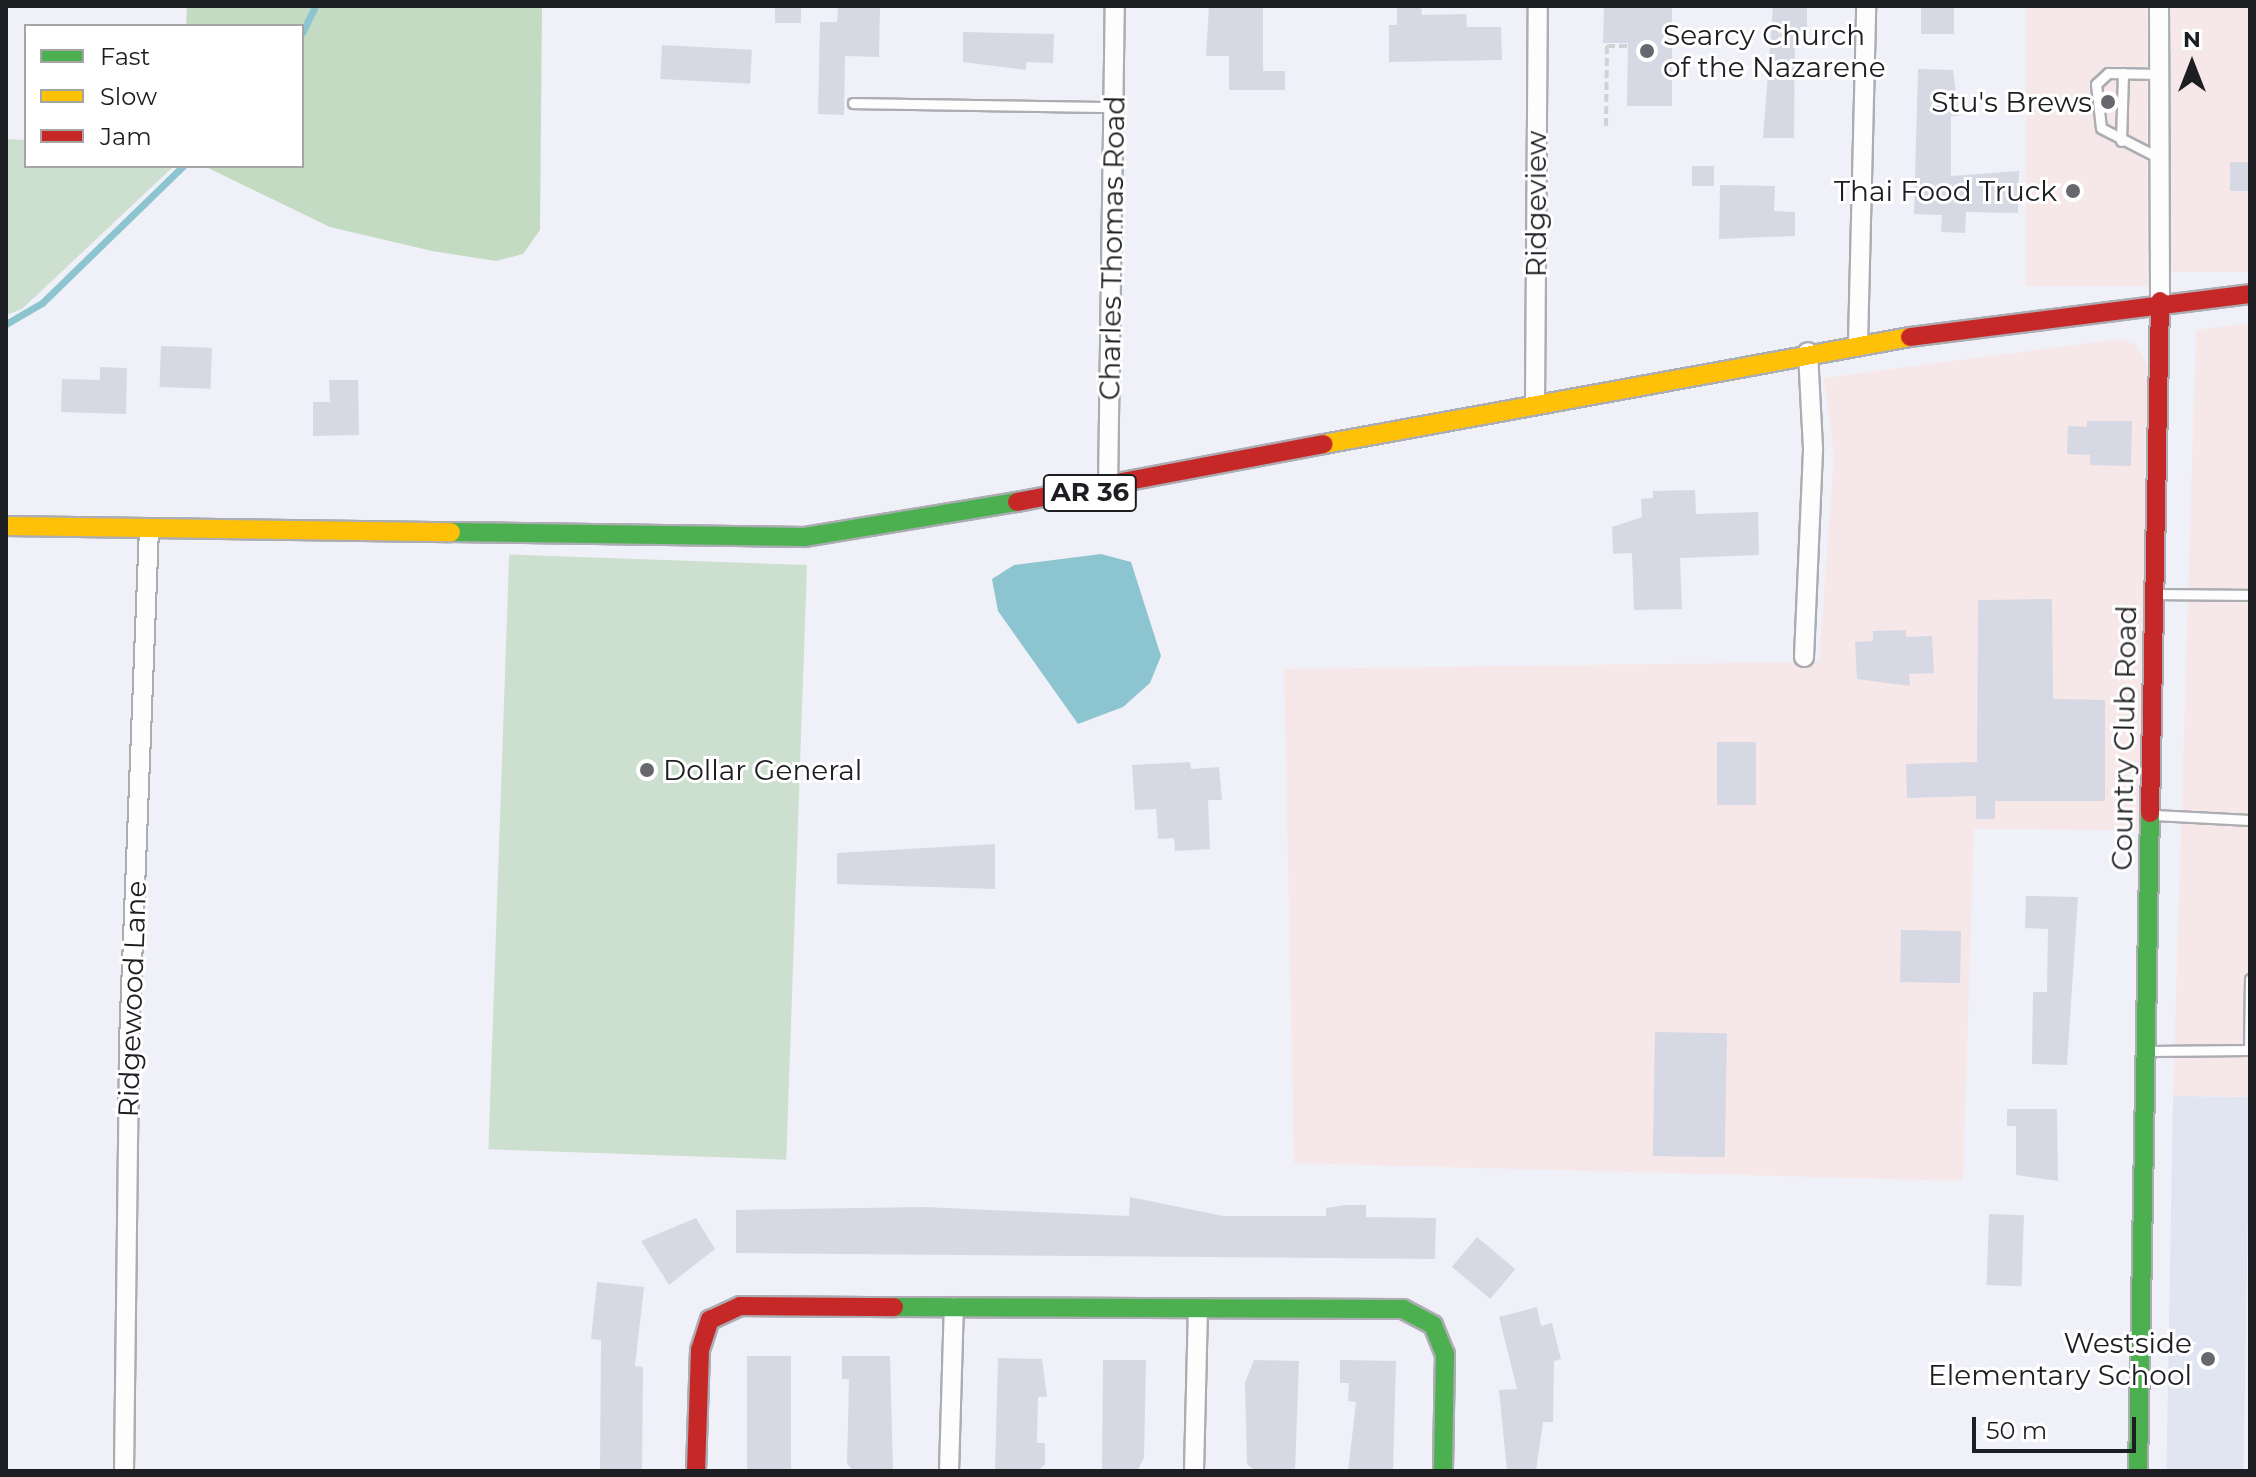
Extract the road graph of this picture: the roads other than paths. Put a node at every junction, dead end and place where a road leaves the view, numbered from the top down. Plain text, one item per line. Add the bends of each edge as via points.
1 (1115, 6) edge
2 (1538, 6) edge
3 (1866, 6) edge
4 (2159, 6) edge
5 (2123, 73) junction
6 (2158, 74) junction
7 (853, 103) dead end
8 (1114, 107) junction
9 (2121, 141) junction
10 (2159, 158) junction
11 (2250, 294) edge
12 (2160, 301) junction
13 (1858, 343) junction
14 (1808, 352) junction
15 (1535, 402) junction
16 (1108, 489) junction
17 (6, 526) edge
18 (149, 528) junction
19 (2155, 594) junction
20 (2250, 595) edge
21 (1804, 657) dead end
22 (2150, 815) junction
23 (2250, 820) edge
24 (2250, 979) edge
25 (2146, 1051) junction
26 (954, 1307) junction
27 (1198, 1311) junction
28 (124, 1471) edge
29 (696, 1471) edge
30 (949, 1471) edge
31 (1194, 1471) edge
32 (1443, 1471) edge
33 (2138, 1471) edge

1 - 8 street, Charles Thomas Road
2 - 15 street, Ridgeview
3 - 13 street
4 - 6 street, Country Club Road
5 - 6 lane
5 - 9 lane
5 - 9 lane via 2096,84 2101,128
6 - 10 street, Country Club Road
7 - 8 lane
8 - 16 street, Charles Thomas Road
9 - 10 lane
10 - 12 street, Country Club Road
11 - 12 main road, AR 36
12 - 13 main road, AR 36
12 - 19 main road, Country Club Road
13 - 14 main road, AR 36
14 - 15 main road, AR 36
14 - 21 street via 1813,448
15 - 16 main road, AR 36
16 - 18 main road, AR 36 via 805,537
17 - 18 main road, AR 36
18 - 28 street, Ridgewood Lane via 129,1042
19 - 20 lane
19 - 22 main road, Country Club Road
22 - 23 lane
22 - 25 main road, Country Club Road
24 - 25 lane via 2249,1050
25 - 33 main road, Country Club Road
26 - 27 main road
26 - 29 main road via 740,1306 710,1320 700,1350
26 - 30 street
27 - 31 street
27 - 32 main road via 1403,1309 1433,1325 1445,1354

